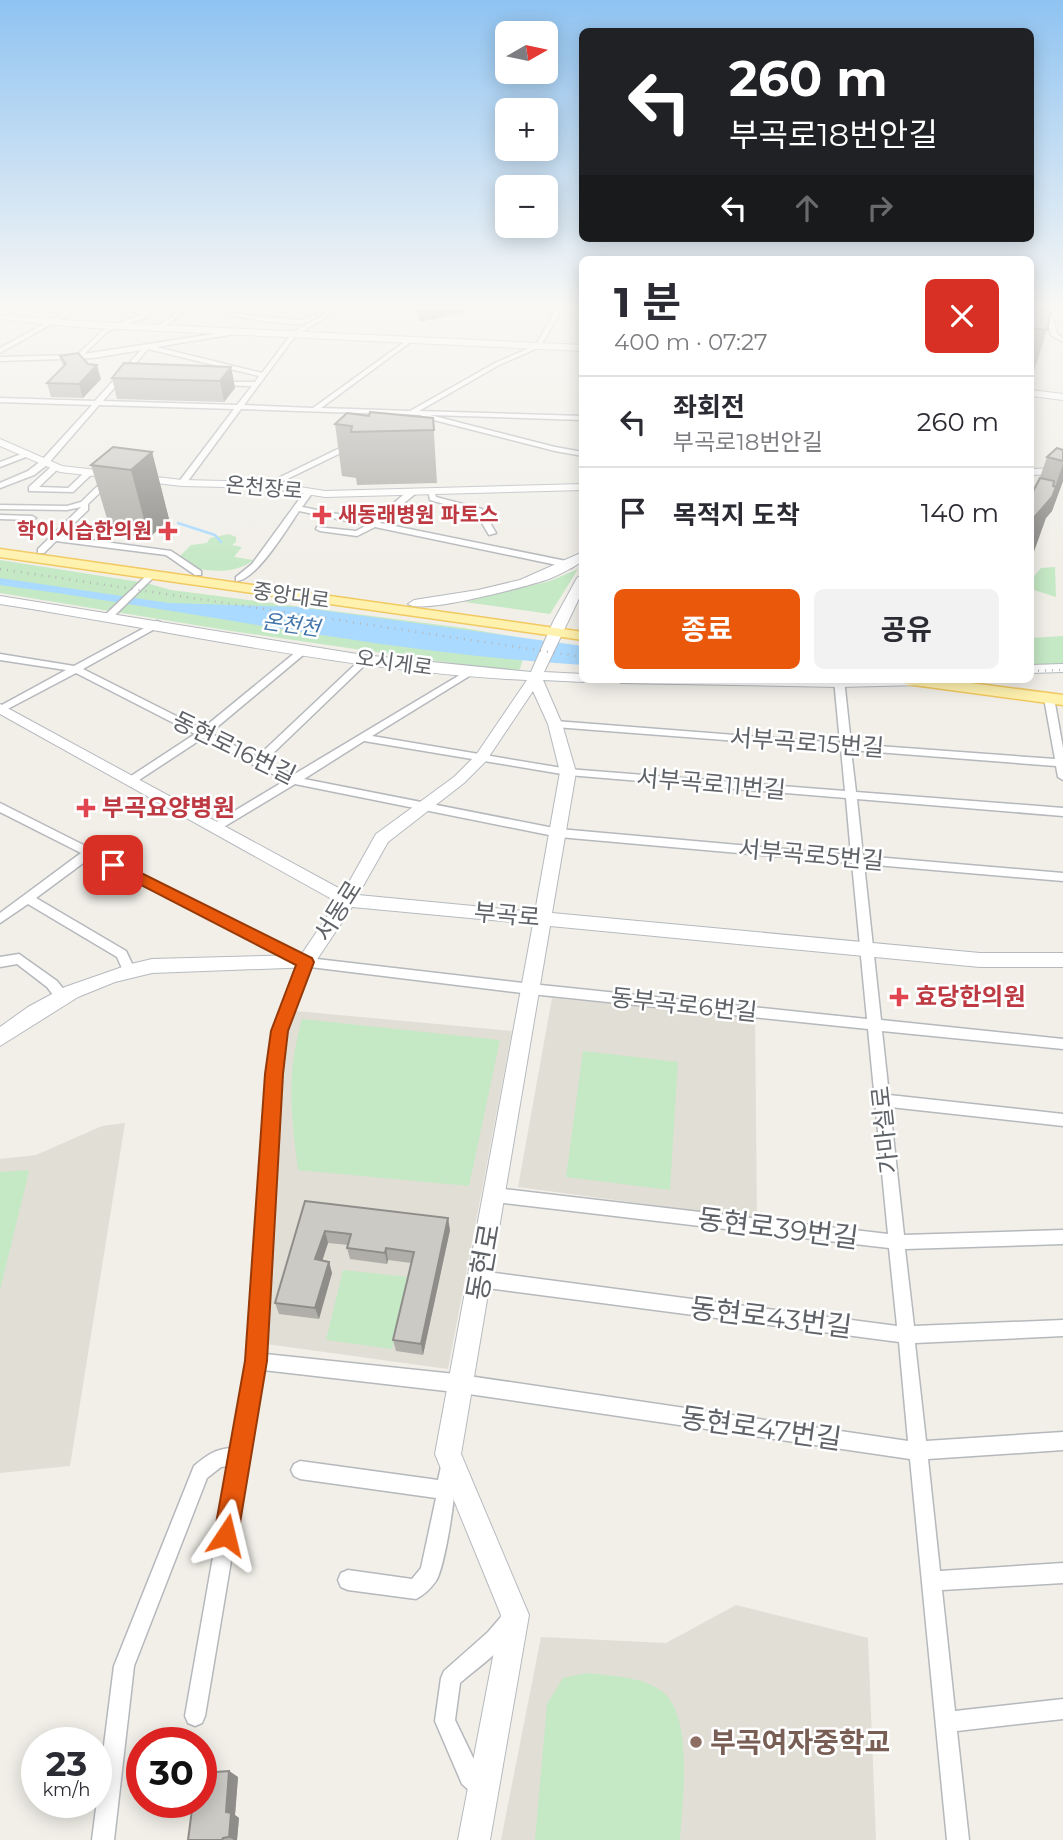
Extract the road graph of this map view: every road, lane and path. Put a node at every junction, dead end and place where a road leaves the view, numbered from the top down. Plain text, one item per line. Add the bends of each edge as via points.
1 (104, 395) edge
2 (248, 395) edge
3 (335, 395) edge
4 (444, 395) edge
5 (0, 400) edge
6 (97, 403) junction
7 (239, 408) junction
8 (314, 410) junction
9 (414, 412) junction
10 (579, 418) edge
11 (389, 424) edge
12 (0, 442) edge
13 (357, 442) edge
14 (579, 453) edge
15 (27, 455) junction
16 (44, 463) junction
17 (0, 465) edge
18 (56, 467) junction
19 (1063, 471) edge
20 (1034, 472) edge
21 (89, 473) junction
22 (113, 476) junction
23 (182, 483) junction
24 (268, 485) junction
25 (0, 486) edge
26 (281, 487) junction
27 (579, 487) edge
28 (309, 492) junction
29 (412, 492) junction
30 (431, 492) junction
31 (84, 503) junction
32 (299, 506) junction
33 (0, 507) edge
34 (0, 517) edge
35 (32, 518) dead end
36 (374, 524) junction
37 (320, 529) dead end
38 (492, 533) dead end
39 (56, 538) junction
40 (0, 545) edge
41 (41, 551) junction
42 (0, 553) edge
43 (579, 559) edge
44 (572, 565) junction
45 (198, 573) junction
46 (151, 576) junction
47 (239, 579) junction
48 (579, 586) edge
49 (0, 600) edge
50 (414, 604) junction
51 (109, 617) junction
52 (157, 624) junction
53 (579, 626) edge
54 (555, 631) junction
55 (579, 635) edge
56 (305, 649) junction
57 (0, 657) edge
58 (365, 660) junction
59 (1058, 668) edge
60 (76, 669) junction
61 (1034, 669) edge
62 (468, 673) junction
63 (535, 678) junction
64 (579, 678) edge
65 (839, 683) edge
66 (936, 683) edge
67 (1030, 683) edge
68 (1063, 688) edge
69 (1056, 699) edge
70 (1, 709) edge
71 (555, 724) junction
72 (202, 734) junction
73 (362, 737) junction
74 (845, 746) junction
75 (481, 758) junction
76 (257, 763) junction
77 (1061, 763) edge
78 (568, 772) junction
79 (1063, 777) edge
80 (132, 780) junction
81 (294, 780) junction
82 (850, 796) junction
83 (424, 806) junction
84 (0, 807) edge
85 (1063, 813) edge
86 (217, 827) junction
87 (559, 833) junction
88 (89, 853) junction
89 (856, 860) junction
90 (1063, 877) edge
91 (28, 899) junction
92 (347, 900) junction
93 (0, 919) edge
94 (544, 919) junction
95 (867, 949) junction
96 (1063, 960) edge
97 (0, 962) edge
98 (306, 962) junction
99 (128, 970) junction
100 (531, 989) junction
101 (62, 996) junction
102 (874, 1024) junction
103 (0, 1038) edge
104 (1063, 1044) edge
105 (882, 1100) junction
106 (1063, 1120) edge
107 (495, 1195) junction
108 (1063, 1237) edge
109 (897, 1242) junction
110 (480, 1279) junction
111 (1063, 1328) edge
112 (906, 1335) junction
113 (256, 1361) junction
114 (461, 1384) junction
115 (1063, 1441) edge
116 (918, 1451) junction
117 (448, 1454) junction
118 (239, 1457) junction
119 (300, 1470) dead end
120 (447, 1490) junction
121 (1063, 1573) edge
122 (348, 1580) dead end
123 (932, 1581) junction
124 (515, 1615) junction
125 (1063, 1709) edge
126 (195, 1716) dead end
127 (946, 1722) junction
128 (484, 1788) junction
129 (103, 1840) edge
130 (474, 1840) edge
131 (958, 1840) edge

1 - 6 street
2 - 7 street
3 - 8 street
4 - 9 street
5 - 6 street
6 - 7 street
6 - 16 street
7 - 8 street
7 - 23 street
8 - 9 street
9 - 10 street
9 - 11 street
9 - 14 street
12 - 15 street, 온천장로
13 - 24 street via 331,459
15 - 16 street, 온천장로
15 - 17 street
16 - 18 street, 온천장로
16 - 25 street
18 - 21 street, 온천장로
18 - 21 street via 32,488 70,490
19 - 20 street
21 - 22 street, 온천장로
22 - 23 street, 온천장로
22 - 31 street
23 - 24 street, 온천장로
24 - 26 street, 온천장로
26 - 28 street, 온천장로
26 - 32 street via 294,493
27 - 30 street, 온천장로
28 - 29 street, 온천장로
28 - 32 street
29 - 30 street, 온천장로
29 - 36 street
30 - 38 street via 433,498 479,511
31 - 33 street via 46,509
31 - 39 street via 85,508
32 - 36 street
32 - 47 street via 255,566
34 - 35 street
36 - 37 street via 357,534
36 - 44 street
39 - 41 street
39 - 45 street via 168,553
40 - 41 main road, 중앙대로
41 - 45 main road, 중앙대로
42 - 46 main road, 중앙대로
43 - 44 street
44 - 50 street via 547,576
45 - 47 main road, 중앙대로
46 - 51 street
46 - 54 main road, 중앙대로
47 - 50 main road, 중앙대로
48 - 54 street, 서동로
49 - 51 street, 오시게로
50 - 54 main road, 중앙대로
51 - 52 street, 오시게로
52 - 56 street, 오시게로
52 - 60 street
53 - 54 main road, 중앙대로
54 - 55 main road, 중앙대로
54 - 63 street, 서동로
56 - 58 street, 오시게로
56 - 72 street
57 - 60 street, 동현로16번길
58 - 62 street, 오시게로
58 - 76 street
59 - 61 street
60 - 70 street
60 - 72 street, 동현로16번길
62 - 63 street, 오시게로
62 - 73 street
63 - 64 street, 오시게로
63 - 71 street, 동현로
63 - 75 street, 서동로
65 - 74 street, 가마실로
66 - 69 main road
67 - 68 main road
69 - 77 street
70 - 80 street, 부곡로
71 - 74 street, 서부곡로15번길
71 - 78 street, 동현로
72 - 76 street, 동현로16번길
72 - 80 street
73 - 75 street, 서부곡로11번길
73 - 81 street
74 - 77 street, 서부곡로15번길
74 - 82 street, 가마실로
75 - 78 street, 서부곡로11번길
75 - 83 street, 서동로
76 - 81 street, 동현로16번길
77 - 79 street
78 - 82 street, 서부곡로11번길
78 - 87 street, 동현로
80 - 86 street, 부곡로
81 - 83 street, 동현로16번길
81 - 86 street
82 - 85 street, 서부곡로11번길
82 - 89 street, 가마실로
83 - 87 street, 동현로16번길
83 - 92 street, 서동로 via 382,838
84 - 88 street
86 - 92 street, 부곡로
87 - 89 street, 서부곡로5번길
87 - 94 street, 동현로
88 - 91 street
88 - 98 street
89 - 90 street, 서부곡로5번길
89 - 95 street, 가마실로
91 - 93 street
91 - 99 street via 122,954
92 - 94 street, 부곡로
92 - 98 street, 서동로
94 - 95 street, 부곡로
94 - 100 street, 동현로
95 - 96 street, 부곡로 via 980,960
95 - 102 street, 가마실로
97 - 101 street via 19,959
98 - 99 street, 서동로
98 - 100 street, 동부곡로6번길
98 - 113 street via 280,1031 277,1053
99 - 101 street, 서동로
100 - 102 street, 동부곡로6번길
100 - 107 street, 동현로
101 - 103 street, 서동로
102 - 104 street, 동부곡로6번길
102 - 105 street, 가마실로
105 - 106 street
105 - 109 street, 가마실로
107 - 109 street, 동현로39번길
107 - 110 street, 동현로
108 - 109 street, 동현로39번길
109 - 112 street, 가마실로
110 - 112 street, 동현로43번길
110 - 114 street, 동현로
111 - 112 street, 동현로43번길
112 - 116 street, 가마실로
113 - 114 street, 동현로47번길
113 - 118 street
114 - 116 street, 동현로47번길
114 - 117 street, 동현로
115 - 116 street, 동현로47번길
116 - 123 street, 가마실로
117 - 120 street
117 - 124 street
118 - 126 street
118 - 129 street via 218,1458 200,1472 124,1666
119 - 120 street
120 - 122 street via 430,1573 416,1589
121 - 123 street
123 - 127 street, 가마실로
124 - 128 street
124 - 128 street via 495,1640 452,1678 445,1721 470,1776
125 - 127 street
127 - 131 street, 가마실로
128 - 130 street

